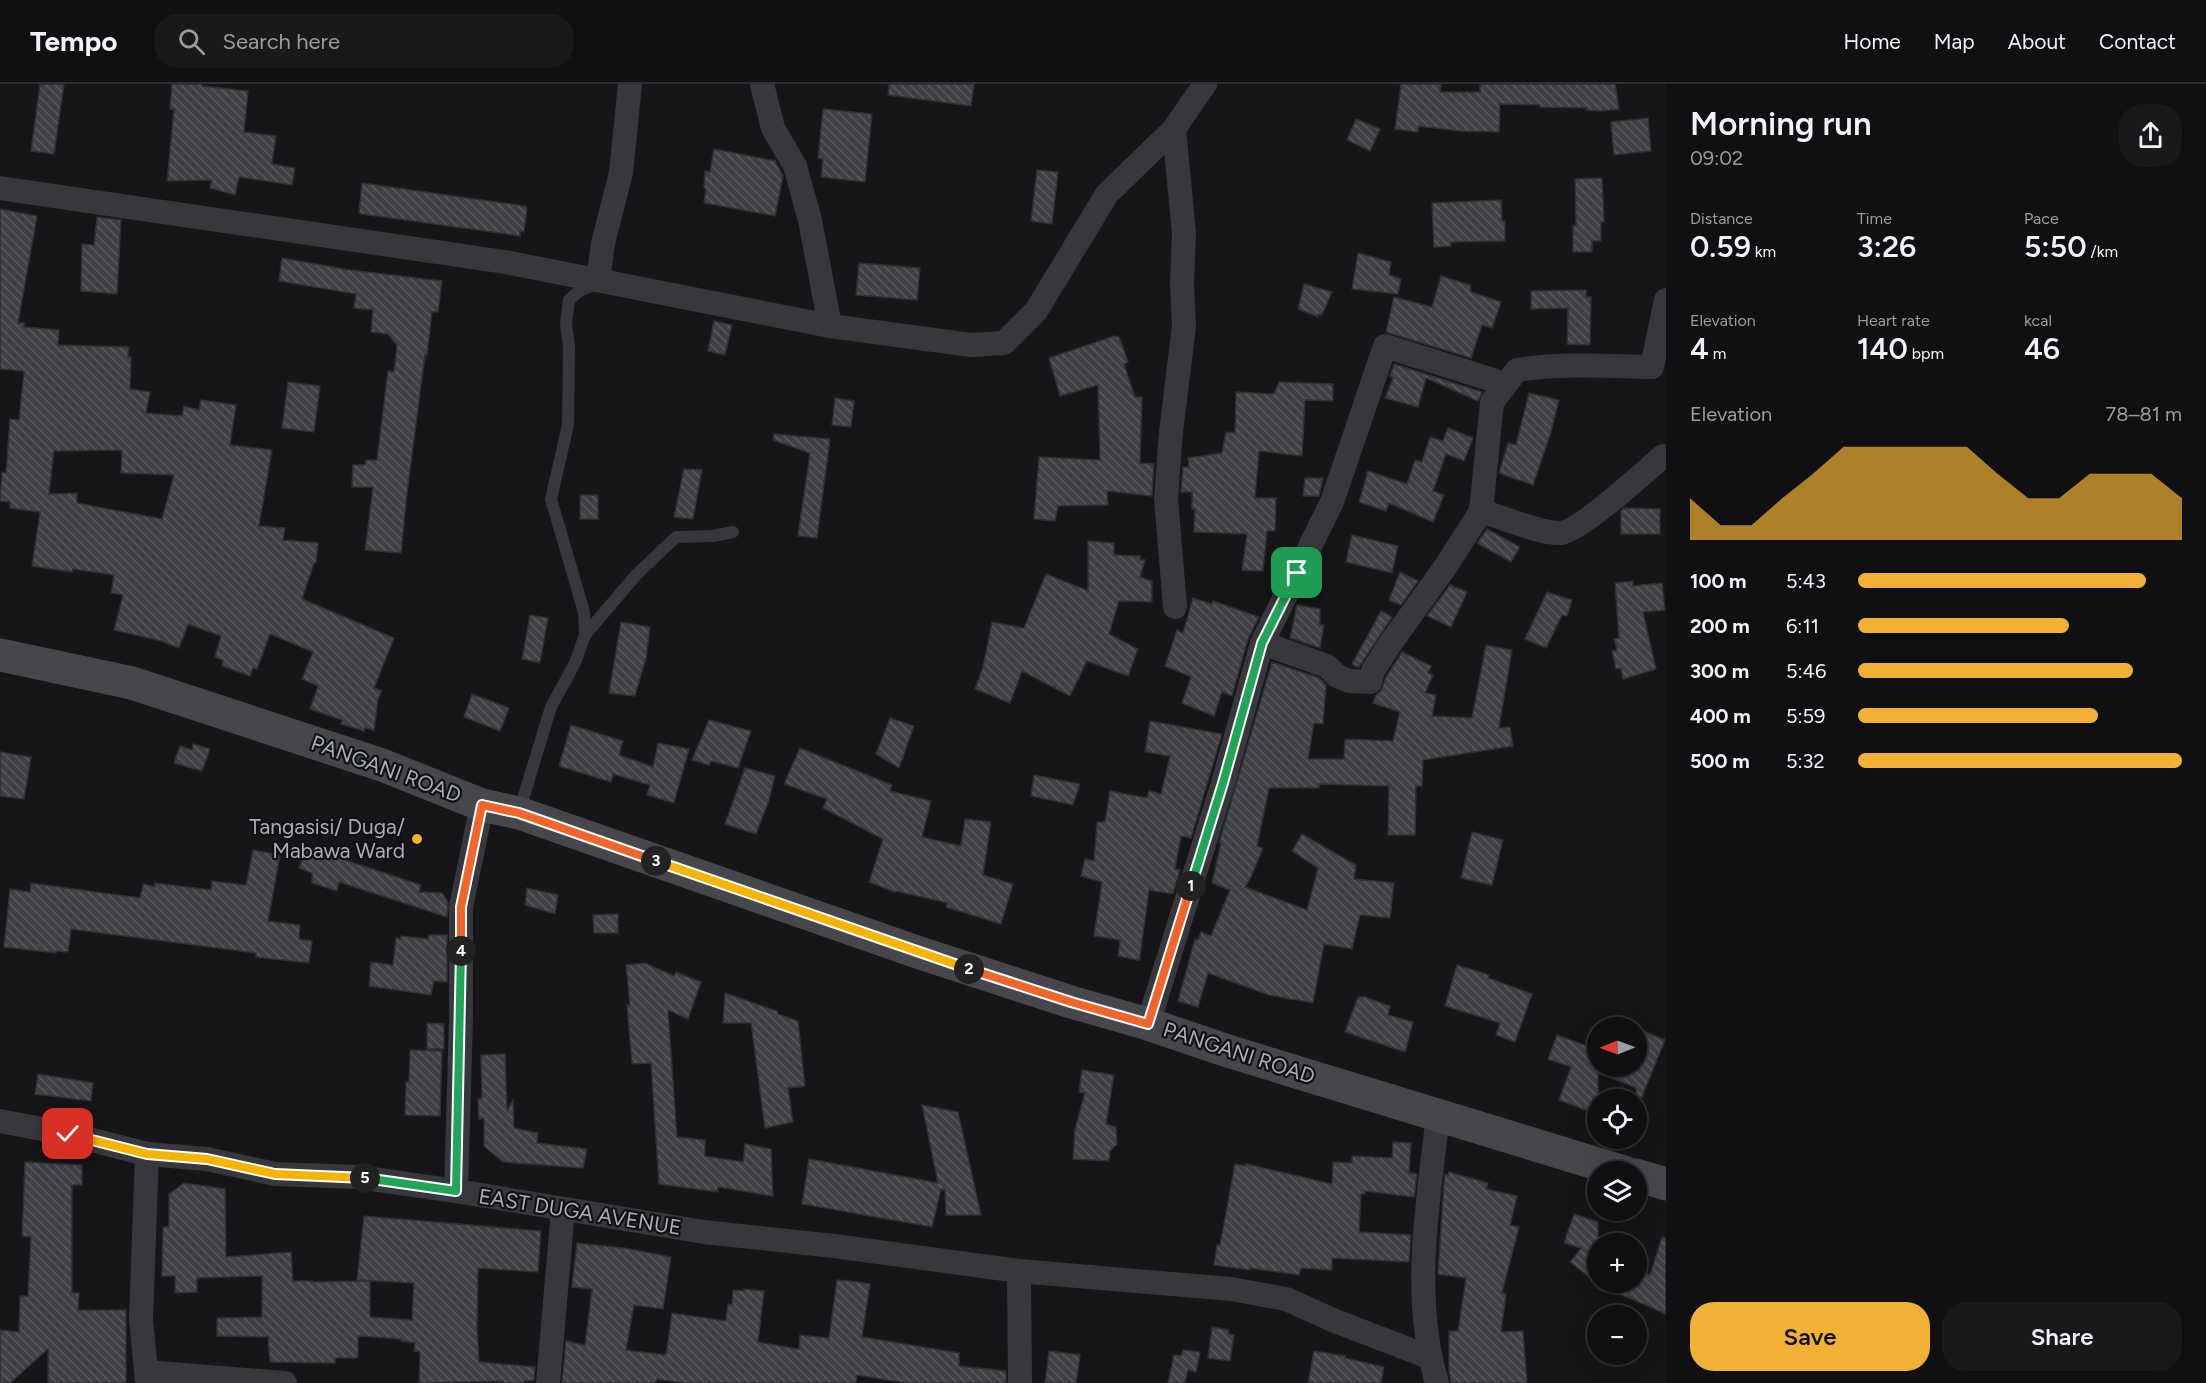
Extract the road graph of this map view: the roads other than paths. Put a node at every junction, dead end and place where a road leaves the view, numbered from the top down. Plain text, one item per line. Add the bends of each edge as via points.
1 (630, 84) edge
2 (762, 84) edge
3 (1205, 84) edge
4 (1174, 129) junction
5 (0, 188) edge
6 (598, 280) junction
7 (1666, 300) edge
8 (830, 326) junction
9 (1504, 386) junction
10 (1666, 456) edge
11 (1481, 511) junction
12 (733, 532) dead end
13 (1175, 607) dead end
14 (585, 635) junction
15 (1262, 643) junction
16 (0, 656) edge
17 (482, 805) junction
18 (519, 813) junction
19 (1148, 1024) junction
20 (1438, 1115) junction
21 (0, 1121) edge
22 (147, 1154) junction
23 (1588, 1161) edge
24 (1647, 1178) edge
25 (1666, 1184) edge
26 (456, 1191) junction
27 (563, 1210) junction
28 (1020, 1271) junction
29 (1429, 1357) junction
30 (147, 1378) edge
31 (285, 1383) edge
32 (548, 1383) edge
33 (1020, 1383) edge
34 (1437, 1383) edge

1 - 6 street via 621,174
2 - 8 street via 773,128 795,166 810,220
3 - 4 street
4 - 8 street via 1107,194 1036,311 1004,342 971,345
4 - 13 street via 1184,233 1184,326 1166,498
5 - 6 street via 506,262
6 - 8 street
6 - 14 lane via 569,300 568,426 551,499 584,612
7 - 9 street via 1652,367 1541,366 1517,370
9 - 11 street via 1492,402
9 - 15 street via 1385,346 1332,502
10 - 11 street via 1589,518 1562,533
11 - 15 street via 1378,662 1370,682 1349,681 1336,676 1327,666
12 - 14 lane via 676,537 636,575
14 - 18 lane via 551,707
15 - 19 street
16 - 17 main road, PANGANI ROAD via 132,683 382,765
17 - 18 main road, PANGANI ROAD
17 - 26 street via 461,907
18 - 19 main road, PANGANI ROAD via 917,952
19 - 20 main road, PANGANI ROAD
20 - 23 main road, PANGANI ROAD
20 - 29 street via 1425,1232 1423,1294
21 - 22 street, EAST DUGA AVENUE
22 - 26 street, EAST DUGA AVENUE via 207,1159 275,1174 358,1177
22 - 30 street via 141,1318
24 - 25 main road
26 - 27 street, EAST DUGA AVENUE
27 - 28 street, EAST DUGA AVENUE via 704,1232
27 - 32 street
28 - 29 street, EAST DUGA AVENUE via 1231,1289 1286,1299
28 - 33 street
29 - 34 street
30 - 31 street

